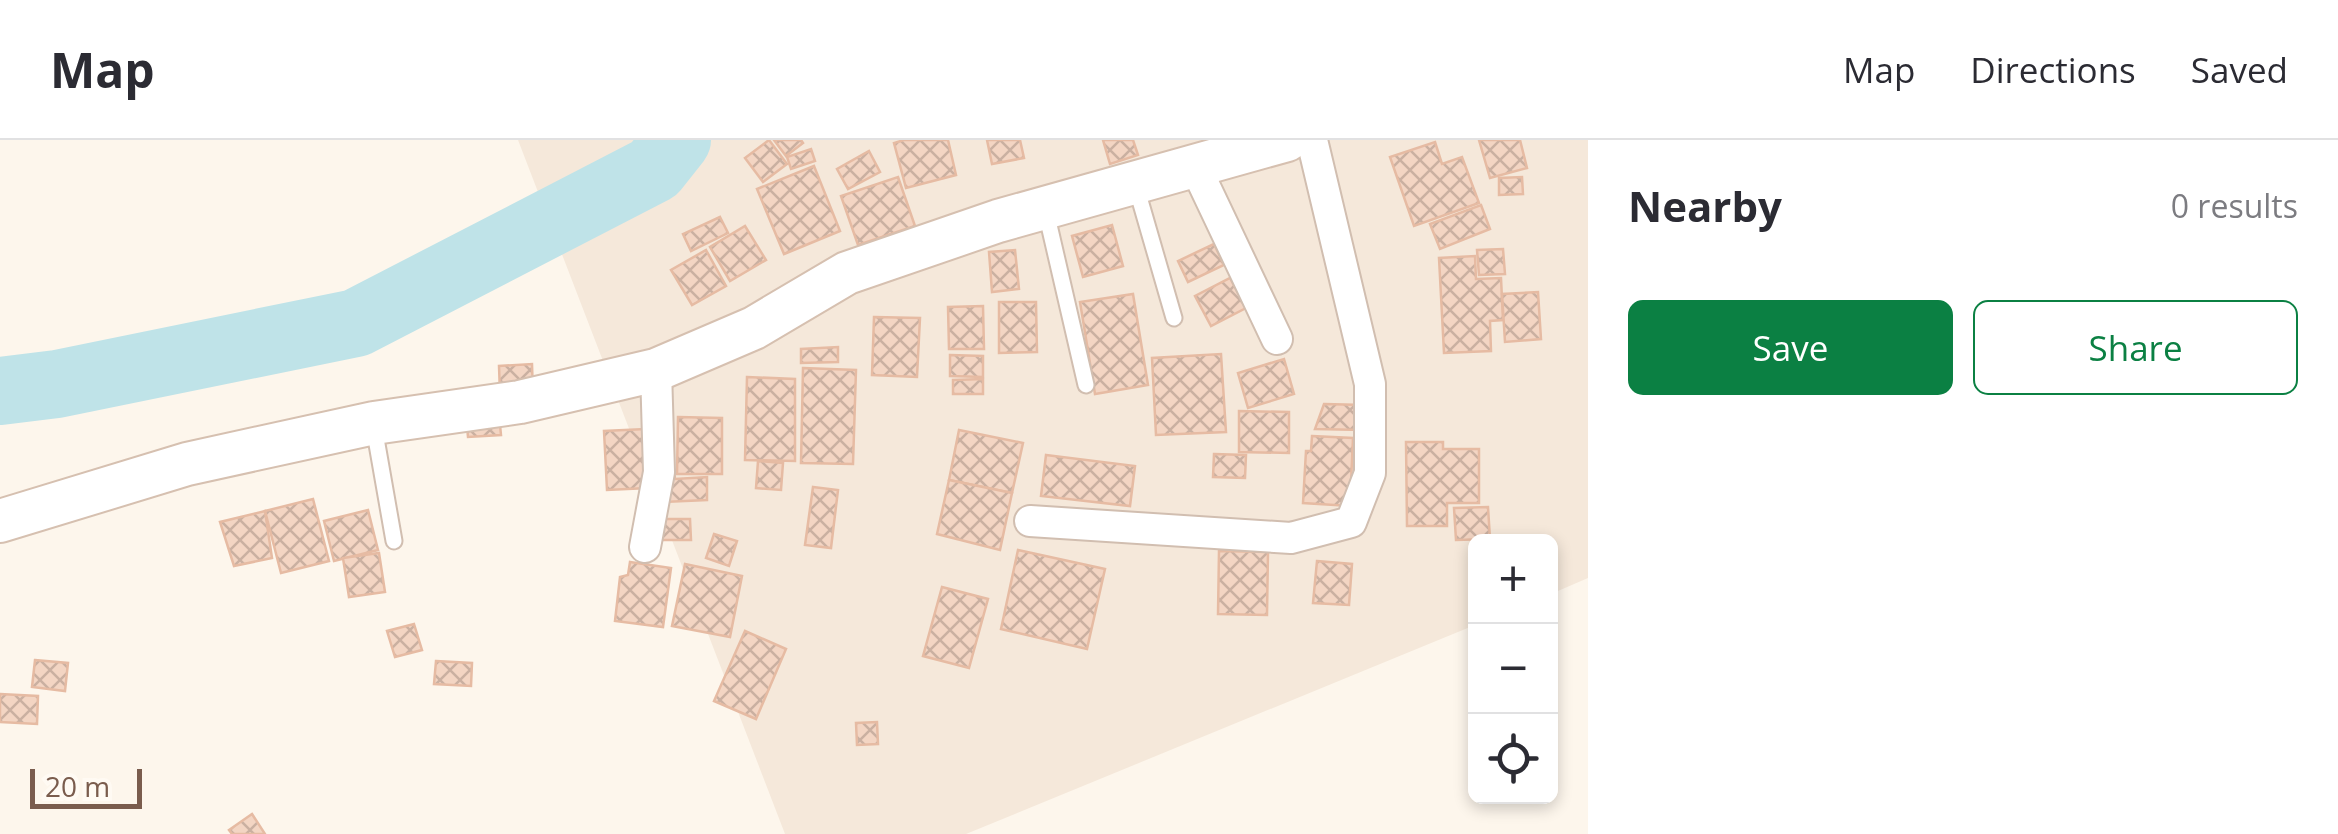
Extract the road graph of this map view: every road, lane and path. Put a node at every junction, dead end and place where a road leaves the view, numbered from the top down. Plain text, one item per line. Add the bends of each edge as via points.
1 (1287, 140) edge
2 (1312, 140) edge
3 (1195, 166) junction
4 (1135, 182) junction
5 (1045, 208) junction
6 (1174, 318) dead end
7 (1277, 339) dead end
8 (656, 370) junction
9 (1086, 384) dead end
10 (374, 424) junction
11 (0, 521) edge
12 (1030, 521) dead end
13 (394, 541) dead end
14 (645, 547) dead end

1 - 3 street
2 - 12 street via 1370,384 1370,473 1351,522 1292,538
3 - 4 street
3 - 7 street
4 - 5 street
4 - 6 lane
5 - 8 street via 847,273 754,328
5 - 9 lane
8 - 10 street via 520,402
8 - 14 street via 659,472
10 - 11 street via 187,464
10 - 13 lane

